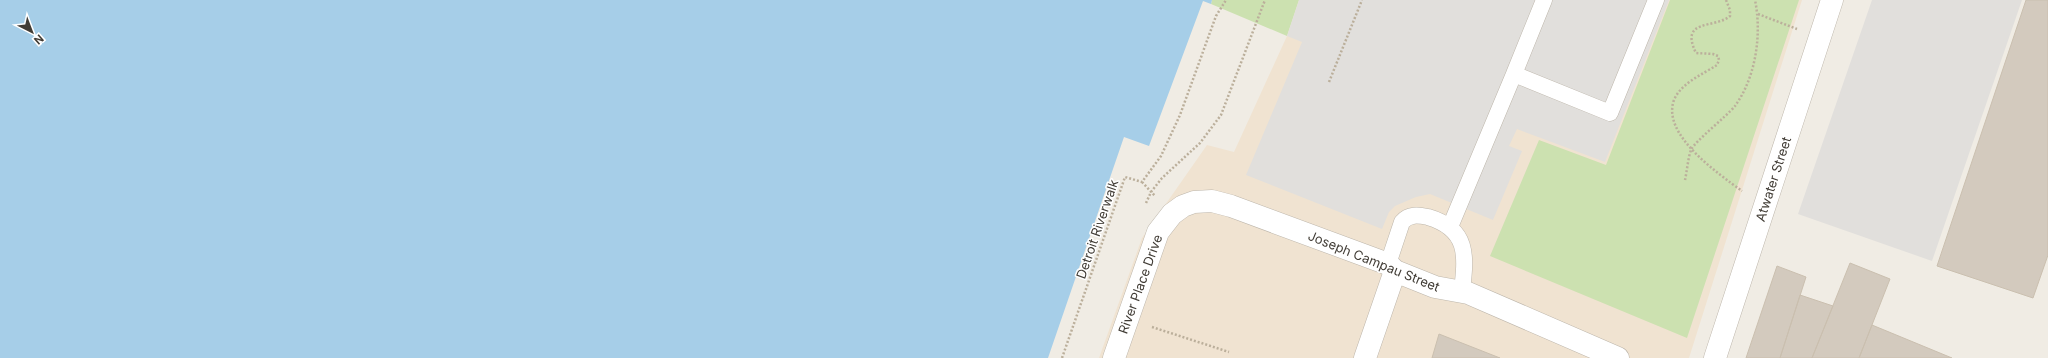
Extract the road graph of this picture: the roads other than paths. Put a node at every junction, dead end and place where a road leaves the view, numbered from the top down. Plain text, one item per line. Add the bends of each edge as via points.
1 (1544, 0) edge
2 (1656, 0) edge
3 (1832, 0) edge
4 (1514, 74) junction
5 (1194, 202) joint
6 (1450, 227) junction
7 (1391, 267) junction
8 (1462, 291) junction
9 (1114, 358) edge
10 (1365, 358) edge
11 (1618, 358) edge
12 (1714, 358) edge

1 - 4 lane
2 - 4 lane via 1610,114
3 - 12 street, Atwater Street
4 - 6 lane
5 - 7 street, Joseph Campau Street via 1212,201 1231,206
5 - 9 street, River Place Drive via 1172,214 1158,232
6 - 7 lane via 1421,216 1405,218
6 - 8 lane via 1463,246 1465,265
7 - 8 street, Joseph Campau Street via 1435,287
7 - 10 street
8 - 11 street, Joseph Campau Street

